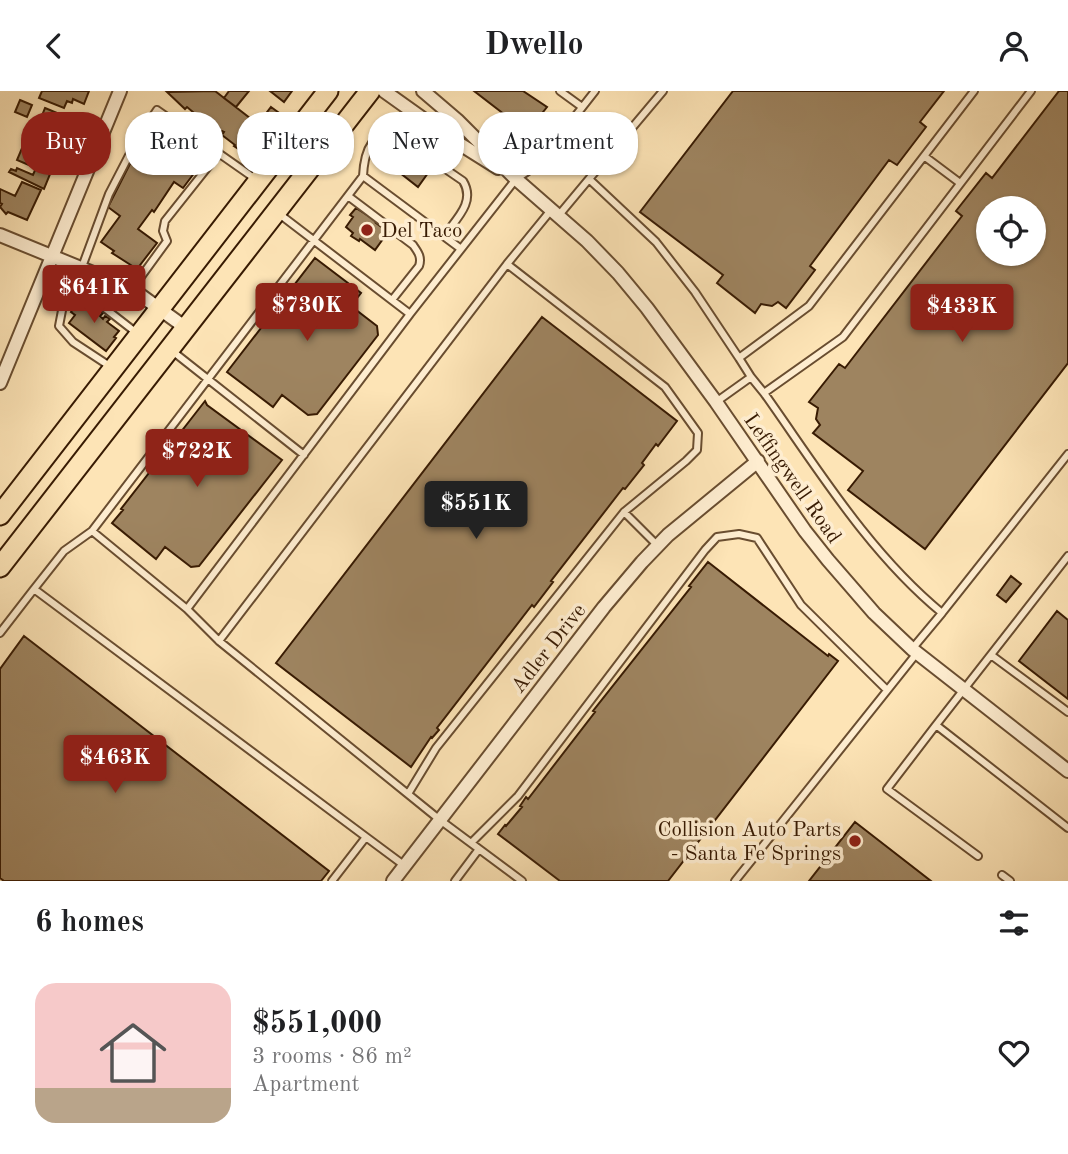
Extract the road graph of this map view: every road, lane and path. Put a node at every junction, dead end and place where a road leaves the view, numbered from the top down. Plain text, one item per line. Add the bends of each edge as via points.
1 (120, 91) edge
2 (328, 91) edge
3 (370, 91) edge
4 (384, 91) edge
5 (423, 91) edge
6 (560, 91) edge
7 (594, 91) edge
8 (663, 91) edge
9 (974, 91) edge
10 (1031, 91) edge
11 (582, 107) junction
12 (223, 156) edge
13 (925, 156) junction
14 (125, 163) edge
15 (202, 175) edge
16 (363, 176) junction
17 (516, 179) junction
18 (589, 179) junction
19 (258, 181) junction
20 (960, 183) junction
21 (348, 196) junction
22 (276, 212) junction
23 (556, 212) junction
24 (0, 235) edge
25 (444, 236) junction
26 (314, 241) junction
27 (461, 249) junction
28 (52, 257) junction
29 (507, 264) junction
30 (82, 267) junction
31 (132, 289) junction
32 (392, 300) junction
33 (160, 309) junction
34 (410, 314) junction
35 (186, 328) junction
36 (140, 335) junction
37 (169, 349) junction
38 (739, 358) junction
39 (114, 368) junction
40 (751, 377) junction
41 (209, 379) junction
42 (0, 383) edge
43 (764, 393) junction
44 (716, 402) junction
45 (304, 454) junction
46 (1068, 454) edge
47 (758, 461) junction
48 (624, 512) junction
49 (0, 515) edge
50 (92, 531) junction
51 (658, 545) junction
52 (1068, 556) edge
53 (0, 567) edge
54 (34, 589) junction
55 (187, 609) junction
56 (942, 613) junction
57 (0, 633) edge
58 (219, 641) junction
59 (914, 650) junction
60 (992, 655) junction
61 (887, 690) junction
62 (964, 690) junction
63 (1068, 712) edge
64 (936, 725) junction
65 (1068, 771) edge
66 (408, 794) junction
67 (440, 820) junction
68 (1068, 828) edge
69 (366, 837) junction
70 (471, 843) junction
71 (479, 849) junction
72 (978, 856) dead end
73 (405, 866) junction
74 (1002, 875) dead end
75 (332, 881) edge
76 (393, 881) edge
77 (455, 881) edge
78 (522, 881) edge
79 (735, 881) edge
80 (1010, 881) edge

1 - 28 street
2 - 19 main road
3 - 22 main road
4 - 17 street, Leffingwell Road
5 - 17 street, Leffingwell Road
6 - 11 lane
7 - 11 lane
8 - 18 lane
9 - 13 lane
10 - 20 lane
11 - 17 lane via 537,165
12 - 19 lane
13 - 20 lane
13 - 38 lane via 809,306
14 - 30 lane
15 - 31 lane via 165,221 167,241
16 - 21 lane
16 - 25 lane
16 - 25 lane via 372,141 380,134 393,133 463,181 469,198
17 - 23 street, Leffingwell Road
17 - 27 lane
18 - 23 lane
18 - 38 lane via 656,242
19 - 33 main road
20 - 43 lane via 843,337
21 - 26 lane
21 - 32 lane via 419,253 419,265
22 - 26 lane
22 - 35 main road
23 - 29 lane
23 - 44 street, Leffingwell Road via 618,273
24 - 28 street
25 - 27 lane
26 - 32 lane
26 - 41 lane
27 - 34 lane
28 - 30 street
28 - 42 street
29 - 48 lane via 664,387 698,433 696,450 686,461
29 - 58 lane
30 - 31 street
31 - 33 street
32 - 34 lane
33 - 35 street
33 - 36 main road
34 - 45 lane
35 - 37 main road
36 - 39 main road
36 - 39 lane via 84,292 71,293 65,300 59,326 73,342
37 - 41 lane
37 - 53 main road
38 - 40 lane
39 - 49 main road
40 - 43 lane
40 - 44 lane
41 - 45 lane
41 - 50 lane
43 - 56 lane via 875,545
44 - 47 street, Leffingwell Road
45 - 55 lane
46 - 56 lane
47 - 51 street, Adler Drive
47 - 59 street, Leffingwell Road via 828,560
48 - 51 lane
48 - 66 lane via 436,748
50 - 54 lane via 64,551
50 - 55 lane
51 - 67 street, Adler Drive via 604,607
52 - 60 lane
54 - 57 lane
54 - 69 lane
55 - 58 lane
56 - 59 lane
58 - 66 lane
59 - 61 lane
59 - 62 street, Leffingwell Road
60 - 62 lane
60 - 63 lane
61 - 70 lane via 801,605 757,538 739,534 717,537 518,796
61 - 79 lane
62 - 64 lane
62 - 65 street, Leffingwell Road
64 - 68 lane
64 - 72 lane via 887,789
66 - 67 lane
67 - 70 lane
67 - 73 street, Adler Drive
69 - 73 lane
69 - 75 lane
70 - 71 lane
71 - 77 lane
71 - 78 lane
73 - 76 street, Adler Drive
74 - 80 lane

